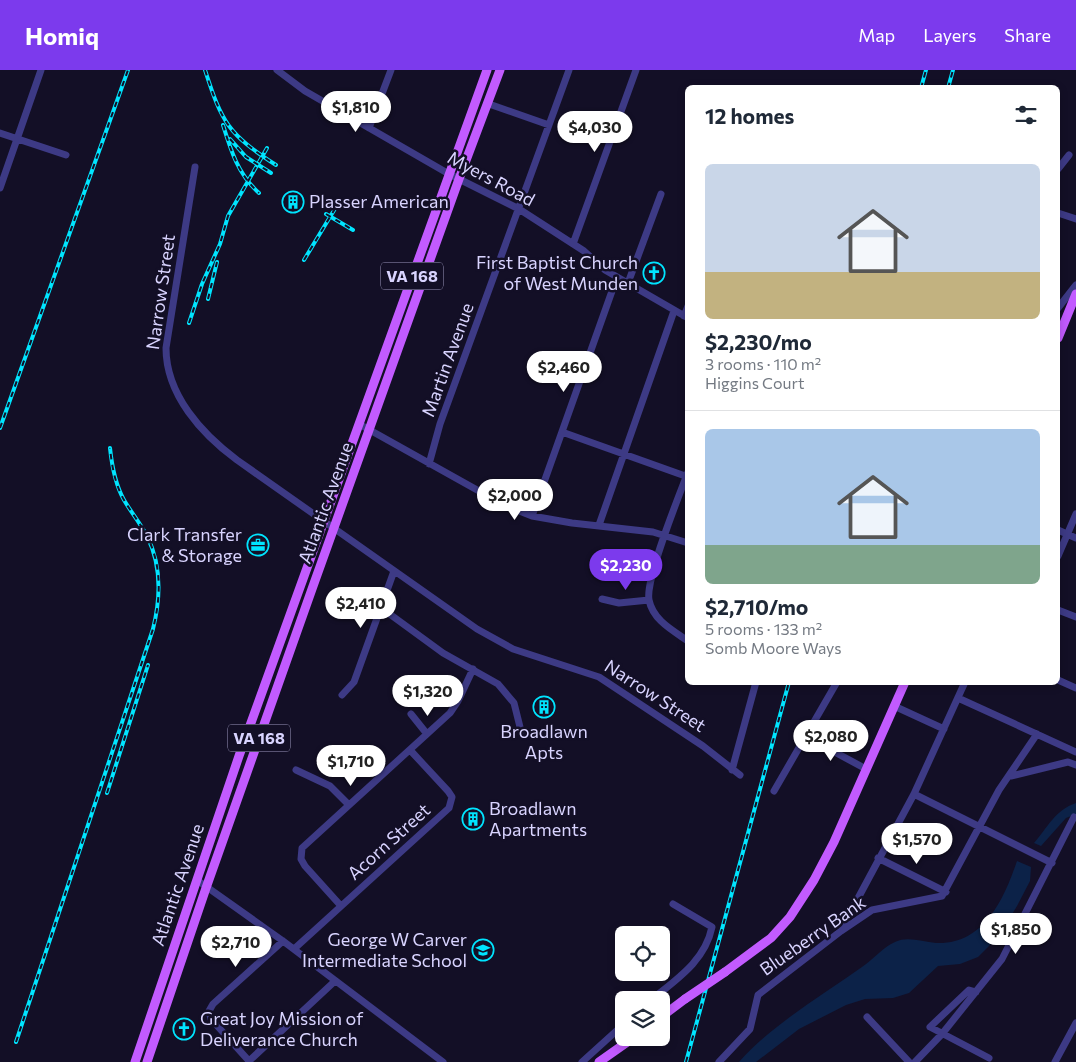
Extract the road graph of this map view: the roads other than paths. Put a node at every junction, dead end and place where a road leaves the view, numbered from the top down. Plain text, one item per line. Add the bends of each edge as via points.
1 (42, 70) edge
2 (391, 70) edge
3 (487, 70) edge
4 (500, 70) edge
5 (569, 70) edge
6 (636, 70) edge
7 (279, 71) edge
8 (488, 104) junction
9 (548, 125) junction
10 (370, 128) junction
11 (0, 133) edge
12 (18, 138) junction
13 (66, 155) dead end
14 (1069, 155) dead end
15 (195, 166) dead end
16 (1060, 166) edge
17 (449, 174) junction
18 (459, 179) junction
19 (0, 188) edge
20 (661, 194) dead end
21 (519, 209) junction
22 (1060, 214) edge
23 (1076, 219) edge
24 (573, 244) junction
25 (616, 277) junction
26 (628, 283) junction
27 (1076, 285) edge
28 (1076, 294) edge
29 (1060, 305) edge
30 (674, 311) junction
31 (685, 316) edge
32 (1060, 333) edge
33 (359, 424) junction
34 (370, 431) junction
35 (562, 432) junction
36 (625, 453) junction
37 (429, 464) junction
38 (685, 474) edge
39 (685, 481) edge
40 (1076, 514) edge
41 (532, 516) junction
42 (324, 521) junction
43 (599, 525) junction
44 (334, 528) junction
45 (1060, 531) edge
46 (666, 534) junction
47 (1067, 534) junction
48 (1076, 538) edge
49 (685, 542) edge
50 (1060, 551) edge
51 (394, 571) junction
52 (602, 599) dead end
53 (649, 600) junction
54 (380, 607) junction
55 (1060, 611) edge
56 (1076, 617) edge
57 (685, 639) edge
58 (473, 669) junction
59 (1060, 681) edge
60 (755, 685) edge
61 (835, 685) edge
62 (904, 685) edge
63 (964, 685) edge
64 (1076, 688) edge
65 (342, 695) dead end
66 (958, 698) junction
67 (894, 706) junction
68 (411, 714) dead end
69 (944, 729) junction
70 (521, 731) dead end
71 (427, 734) junction
72 (1037, 734) junction
73 (807, 737) junction
74 (410, 750) junction
75 (1076, 752) edge
76 (1076, 766) edge
77 (866, 769) junction
78 (296, 770) dead end
79 (732, 770) junction
80 (740, 775) dead end
81 (1011, 776) junction
82 (774, 791) dead end
83 (914, 794) junction
84 (348, 804) junction
85 (1074, 817) dead end
86 (980, 826) junction
87 (878, 858) junction
88 (1052, 863) junction
89 (197, 880) junction
90 (206, 888) junction
91 (946, 892) junction
92 (673, 904) dead end
93 (341, 906) junction
94 (841, 931) junction
95 (283, 941) junction
96 (294, 949) junction
97 (335, 981) junction
98 (662, 991) edge
99 (976, 992) junction
100 (670, 1010) edge
101 (867, 1017) dead end
102 (1076, 1024) edge
103 (615, 1032) edge
104 (942, 1034) junction
105 (622, 1046) edge
106 (989, 1058) dead end
107 (721, 1059) edge
108 (249, 1061) edge
109 (135, 1062) edge
110 (147, 1062) edge
111 (443, 1062) edge
112 (582, 1062) edge
113 (599, 1062) edge
114 (909, 1062) edge
115 (915, 1062) edge
116 (1056, 1062) edge

1 - 12 street
2 - 10 street
3 - 17 main road, Atlantic Avenue / VA 168
4 - 8 main road, Atlantic Avenue / VA 168
5 - 9 street, Martin Avenue
6 - 24 street
7 - 10 street, Myers Road via 299,87
8 - 9 street
8 - 18 main road, Atlantic Avenue / VA 168
9 - 21 street, Martin Avenue
10 - 17 street, Myers Road
11 - 12 street
12 - 13 street
12 - 19 street
14 - 16 street
15 - 42 street, Narrow Street via 166,348 173,384 194,421 211,440
17 - 18 street, Myers Road
17 - 33 main road, Atlantic Avenue / VA 168
18 - 21 street, Myers Road
18 - 34 main road, Atlantic Avenue / VA 168
20 - 26 street
21 - 24 street, Myers Road
21 - 37 street, Martin Avenue via 440,424
22 - 23 street
24 - 25 street, Myers Road
25 - 26 street, Myers Road
25 - 35 street
26 - 30 street, Myers Road
27 - 29 street
28 - 32 main road
30 - 31 street, Myers Road
30 - 36 street
33 - 34 street
33 - 42 main road, Atlantic Avenue / VA 168
34 - 37 street
34 - 44 main road, Atlantic Avenue / VA 168
35 - 36 street
35 - 41 street
36 - 38 street
36 - 43 street
37 - 41 street via 504,505
39 - 46 street
40 - 47 street
41 - 43 street
42 - 44 street, Narrow Street
42 - 89 main road, Atlantic Avenue / VA 168
43 - 46 street
44 - 51 street, Narrow Street
44 - 90 main road, Atlantic Avenue / VA 168
45 - 47 street
46 - 49 street
46 - 53 street via 650,582
47 - 48 street
47 - 50 street
51 - 54 street
51 - 79 street, Narrow Street via 448,611 506,645 586,671 606,681 703,746
52 - 53 street via 619,603
53 - 57 street via 662,622
54 - 58 street
54 - 65 street via 354,682
55 - 56 street
58 - 70 street via 508,693
58 - 71 street via 450,713
59 - 64 street
60 - 79 street
61 - 73 street
62 - 67 main road
63 - 66 street
66 - 69 street
66 - 72 street
67 - 69 street
67 - 77 main road
68 - 71 street
69 - 83 street
71 - 74 street
72 - 75 street
72 - 81 street
73 - 77 street
73 - 82 street
74 - 84 street
74 - 93 street, Acorn Street via 448,791 452,803
76 - 81 street via 1068,762
77 - 100 main road, bridge via 824,864 798,906 771,938
78 - 84 street via 330,786
79 - 80 street, Narrow Street
81 - 86 street
83 - 86 street
83 - 87 street
84 - 93 street via 300,852 305,866
85 - 88 street
86 - 88 street
86 - 91 street
87 - 91 street
87 - 94 street
88 - 99 street via 1002,959
89 - 90 street
89 - 109 main road, Atlantic Avenue / VA 168
90 - 95 street
90 - 110 main road, Atlantic Avenue / VA 168
91 - 94 street, Blueberry Bank via 938,898 872,910
92 - 98 street via 712,927 709,942 697,961
93 - 96 street, Acorn Street
94 - 107 street, Blueberry Bank via 758,995 746,1036
95 - 96 street
95 - 108 street via 209,1011 211,1019
96 - 97 street
97 - 108 street
97 - 111 street
99 - 104 street
99 - 104 street via 969,990 930,1027
101 - 114 street
102 - 116 street
103 - 112 street
104 - 106 street
104 - 115 street
105 - 113 main road

